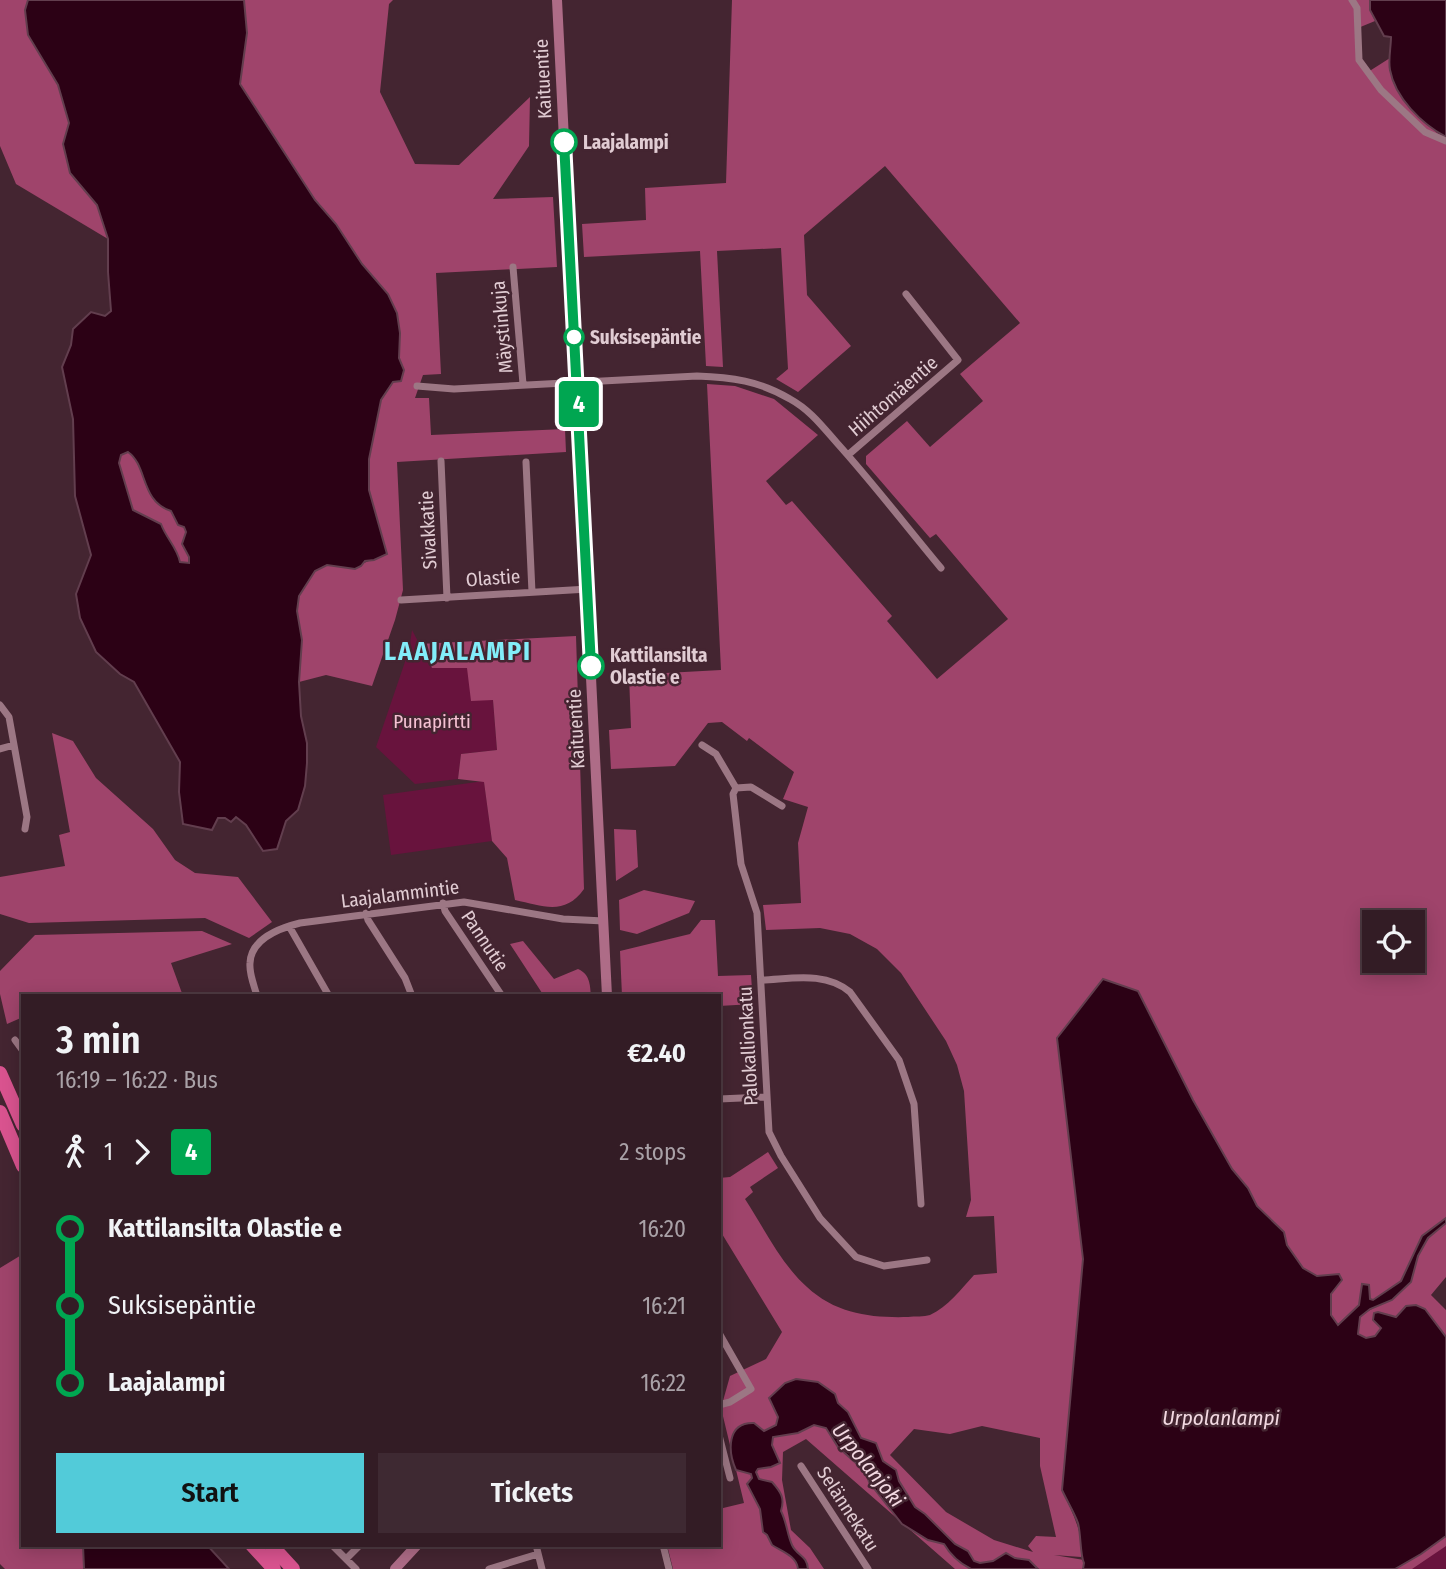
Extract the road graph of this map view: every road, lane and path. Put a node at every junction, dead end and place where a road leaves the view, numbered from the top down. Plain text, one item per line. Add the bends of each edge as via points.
1 (557, 0) edge
2 (1352, 0) edge
3 (1446, 141) edge
4 (513, 267) dead end
5 (906, 294) dead end
6 (578, 382) junction
7 (523, 384) junction
8 (416, 386) dead end
9 (848, 455) junction
10 (441, 461) dead end
11 (526, 462) dead end
12 (941, 568) dead end
13 (588, 589) junction
14 (532, 592) junction
15 (447, 598) junction
16 (401, 600) dead end
17 (0, 705) edge
18 (14, 745) junction
19 (702, 745) dead end
20 (0, 749) edge
21 (736, 788) junction
22 (782, 806) dead end
23 (25, 829) dead end
24 (443, 903) junction
25 (366, 913) junction
26 (604, 921) junction
27 (289, 926) junction
28 (761, 980) junction
29 (256, 994) edge
30 (328, 994) edge
31 (411, 994) edge
32 (501, 994) edge
33 (607, 994) edge
34 (15, 1041) dead end
35 (21, 1048) edge
36 (0, 1073) edge
37 (766, 1097) junction
38 (721, 1099) edge
39 (0, 1112) edge
40 (21, 1120) edge
41 (21, 1161) edge
42 (920, 1205) dead end
43 (927, 1260) dead end
44 (721, 1336) edge
45 (721, 1404) edge
46 (721, 1443) edge
47 (800, 1466) dead end
48 (730, 1478) dead end
49 (253, 1547) edge
50 (273, 1547) edge
51 (334, 1547) edge
52 (358, 1547) edge
53 (415, 1547) edge
54 (536, 1547) edge
55 (664, 1547) edge
56 (538, 1555) junction
57 (346, 1559) junction
58 (274, 1569) edge
59 (293, 1569) edge
60 (356, 1569) edge
61 (395, 1569) edge
62 (489, 1569) edge
63 (542, 1569) edge
64 (669, 1569) edge
65 (868, 1569) edge

1 - 6 street, Kaituentie
2 - 3 street via 1357,8 1359,60 1381,90 1425,132
4 - 7 street, Mäystinkuja
5 - 9 street, Hiihtomäentie via 958,360
6 - 7 street
6 - 9 street via 697,376 746,380 807,409
6 - 13 street, Kaituentie
7 - 8 street via 454,389
9 - 12 street
10 - 15 street, Sivakkatie
11 - 14 street
13 - 14 street, Olastie
13 - 26 street, Kaituentie
14 - 15 street, Olastie
15 - 16 street, Olastie
17 - 18 street via 9,717
18 - 20 street
18 - 23 street via 27,817
19 - 21 street via 716,754
21 - 22 street via 751,787
21 - 28 street, Palokallionkatu via 741,864 757,914
24 - 25 street, Laajalammintie
24 - 26 street, Laajalammintie via 473,902 563,919
24 - 32 street, Pannutie
25 - 27 street, Laajalammintie
25 - 31 street
26 - 33 street, Kaituentie
27 - 29 street, Laajalammintie via 264,939 251,956
27 - 30 street
28 - 37 street, Palokallionkatu
28 - 42 street via 824,978 841,984 900,1060 914,1104
34 - 35 street
36 - 40 highway
37 - 38 street
37 - 43 street, Palokallionkatu via 769,1132 781,1156 820,1218 856,1257 884,1266
39 - 41 highway
44 - 45 street via 751,1389
46 - 48 street
47 - 65 street, Selännekatu
49 - 58 highway
50 - 59 highway
51 - 57 street
52 - 57 street
53 - 61 street
54 - 56 street
55 - 64 street
56 - 62 street
56 - 63 street
57 - 60 street

